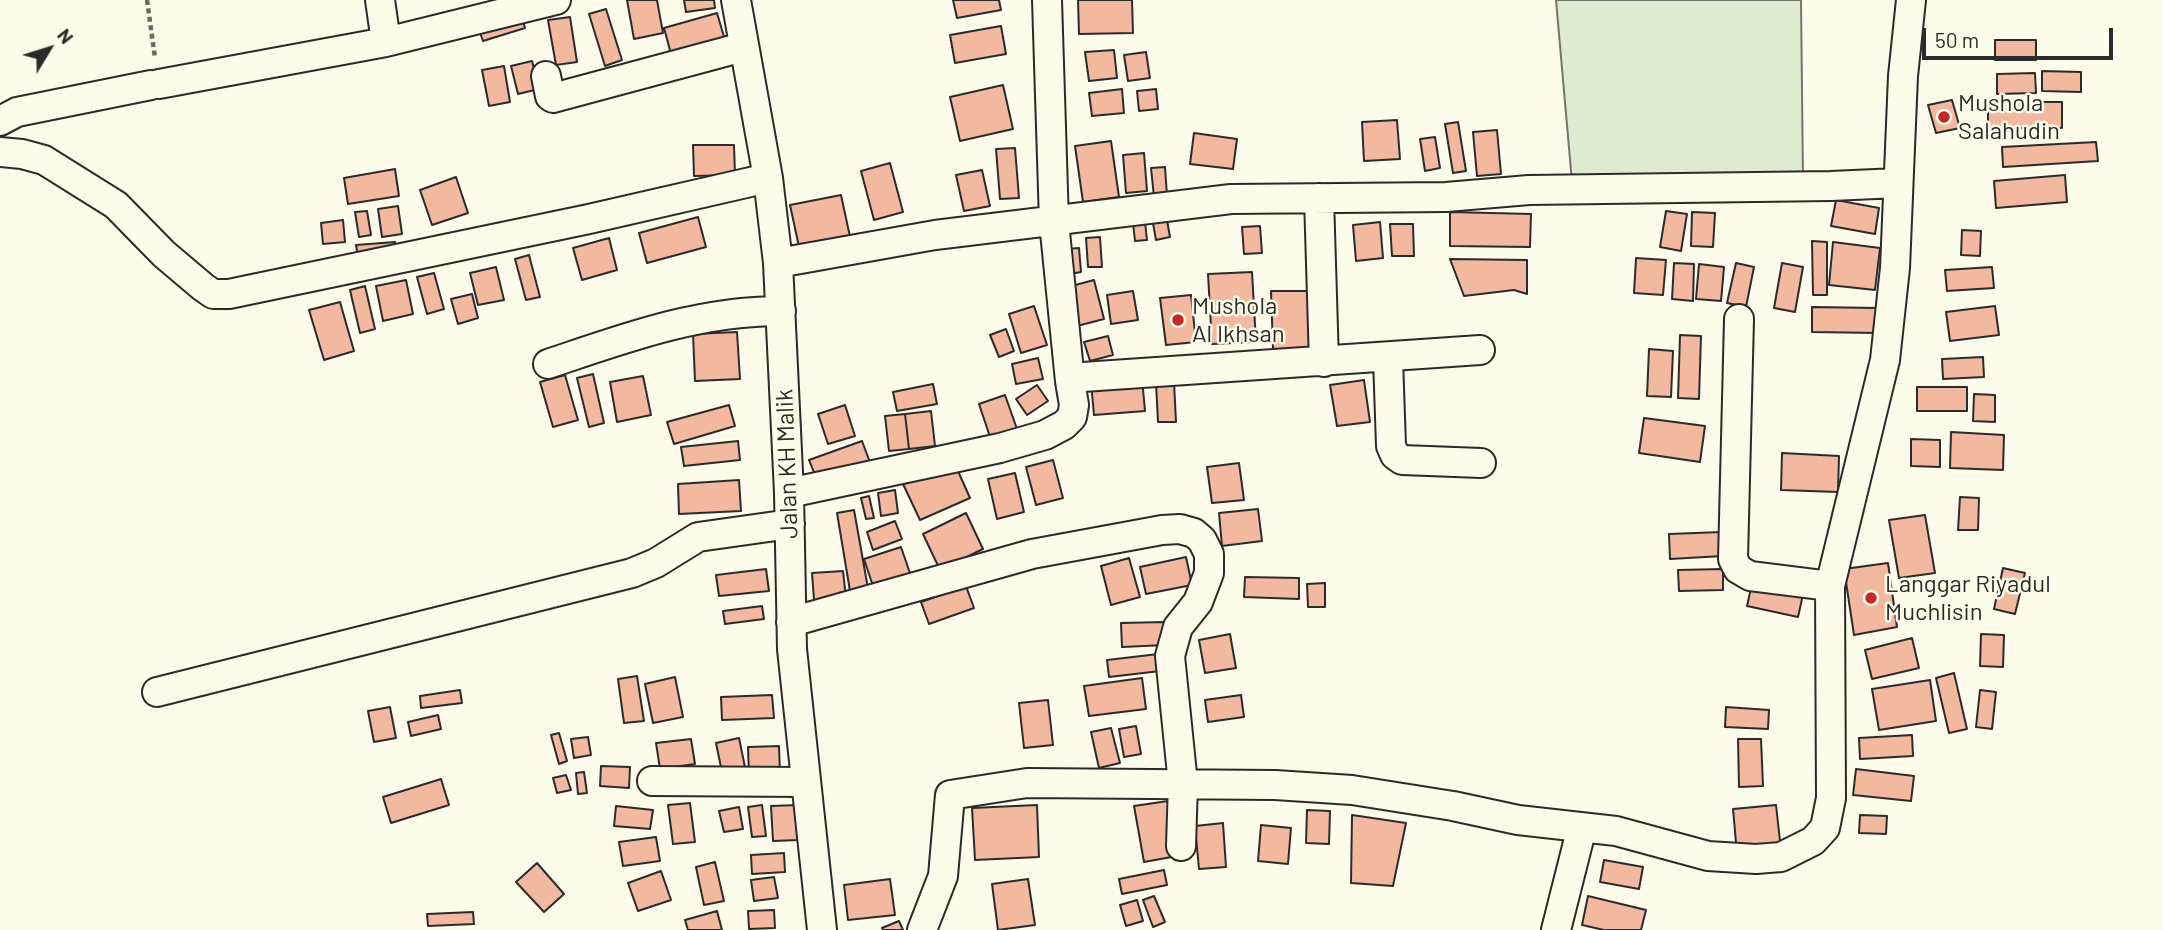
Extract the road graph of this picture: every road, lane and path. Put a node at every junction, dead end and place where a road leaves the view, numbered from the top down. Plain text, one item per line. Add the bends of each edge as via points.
1 (147, 0) edge
2 (380, 0) edge
3 (556, 0) edge
4 (736, 0) edge
5 (1047, 0) edge
6 (1910, 0) edge
7 (386, 42) junction
8 (743, 47) junction
9 (546, 76) dead end
10 (155, 85) junction
11 (0, 121) edge
12 (0, 152) edge
13 (768, 178) junction
14 (1898, 183) junction
15 (1319, 198) junction
16 (1054, 222) junction
17 (778, 263) junction
18 (780, 310) junction
19 (1739, 319) dead end
20 (1480, 351) dead end
21 (1388, 358) junction
22 (1324, 362) junction
23 (548, 364) dead end
24 (1070, 381) junction
25 (1481, 463) dead end
26 (789, 494) junction
27 (790, 524) junction
28 (1830, 586) junction
29 (792, 622) junction
30 (157, 692) dead end
31 (652, 781) dead end
32 (805, 782) junction
33 (1183, 784) junction
34 (1582, 827) junction
35 (1181, 846) dead end
36 (822, 930) edge
37 (922, 930) edge
38 (1556, 930) edge

1 - 10 path
2 - 7 street
3 - 7 street
4 - 8 street, Jalan KH Malik
5 - 16 street
6 - 14 street
7 - 10 street
8 - 9 street via 553,98
8 - 13 street, Jalan KH Malik
10 - 11 street via 17,112
12 - 13 street via 44,160 116,205 213,294 589,219
13 - 17 street, Jalan KH Malik
14 - 15 street
14 - 28 street via 1885,360
15 - 16 street via 1231,199
15 - 22 street
16 - 17 street via 935,235
16 - 24 street
17 - 18 street, Jalan KH Malik
18 - 23 street via 750,311 645,331
18 - 26 street, Jalan KH Malik
19 - 28 street via 1732,559 1749,576
20 - 21 street
21 - 22 street
21 - 25 street via 1395,455 1402,460
22 - 24 street
24 - 26 street via 1072,417 1045,435
26 - 27 street, Jalan KH Malik
27 - 29 street, Jalan KH Malik
27 - 30 street via 698,537 632,573
28 - 34 street via 1831,798 1825,828 1813,841 1781,857 1756,859 1708,856 1616,831
29 - 32 street, Jalan KH Malik
29 - 33 street via 1032,554 1162,530 1194,534 1209,554 1209,573 1198,602 1178,627 1170,656
31 - 32 street
32 - 36 street, Jalan KH Malik
33 - 34 street via 1352,790
33 - 35 street
33 - 37 street via 1027,783 950,795 943,876
34 - 38 street

